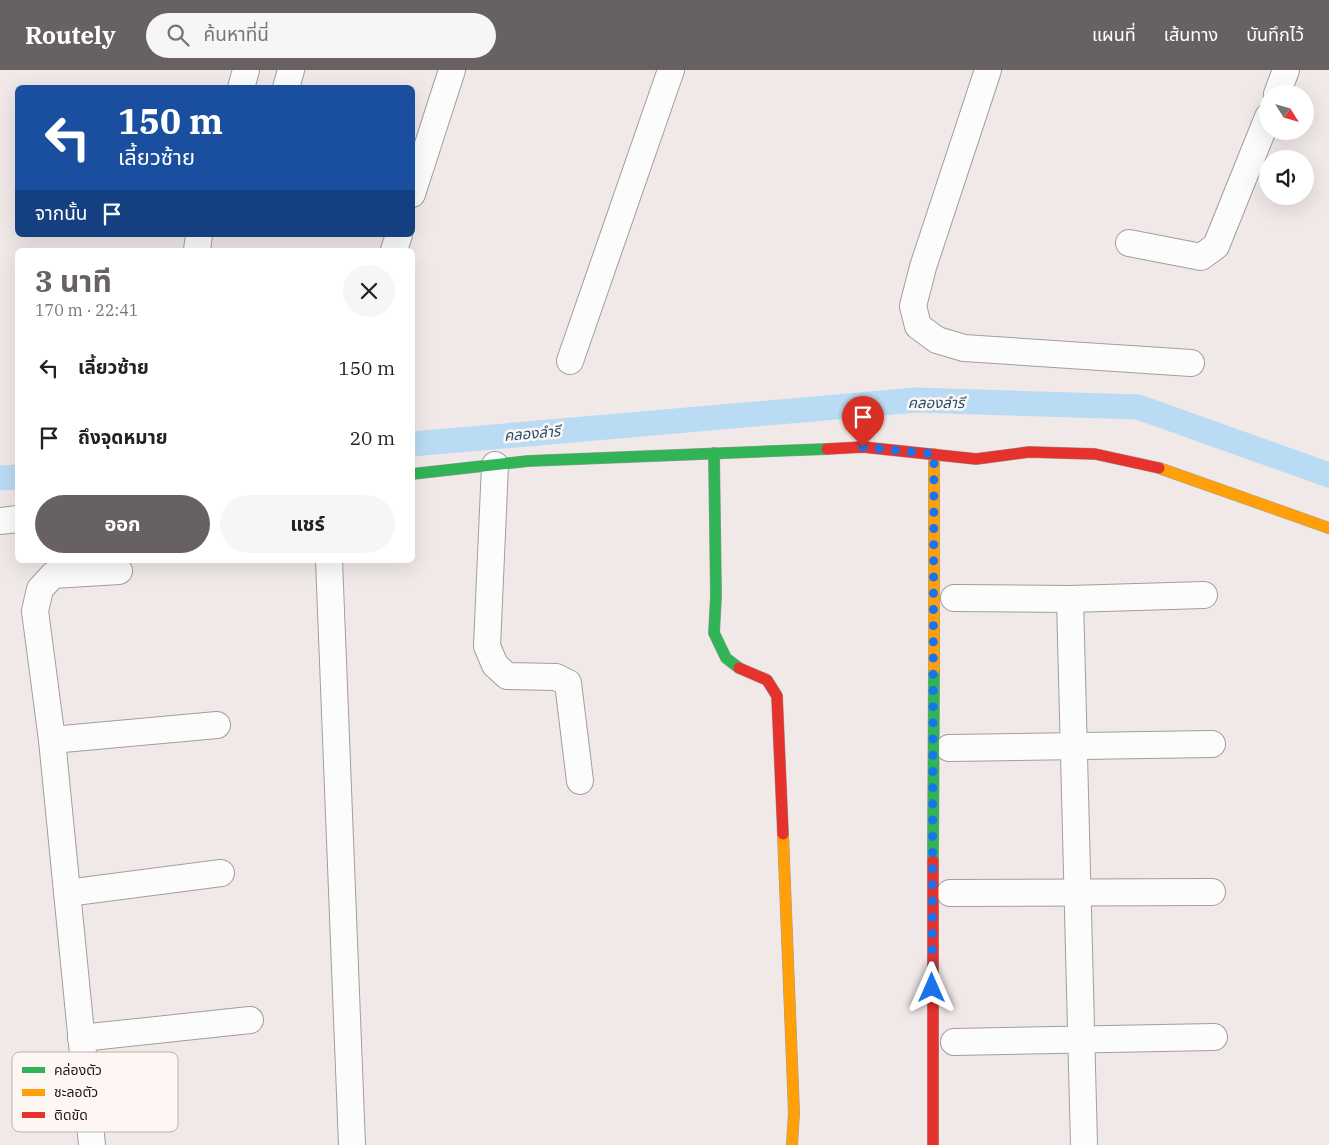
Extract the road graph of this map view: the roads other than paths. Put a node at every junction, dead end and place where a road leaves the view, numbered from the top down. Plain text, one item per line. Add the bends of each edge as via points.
1 (246, 70) edge
2 (291, 70) edge
3 (452, 70) edge
4 (670, 70) edge
5 (988, 70) edge
6 (1286, 70) edge
7 (242, 85) edge
8 (287, 85) edge
9 (1280, 85) edge
10 (1259, 139) edge
11 (415, 185) edge
12 (1129, 243) dead end
13 (570, 361) dead end
14 (1191, 363) dead end
15 (714, 453) junction
16 (934, 454) junction
17 (495, 465) junction
18 (415, 474) edge
19 (15, 519) edge
20 (0, 521) edge
21 (1329, 528) edge
22 (330, 563) edge
23 (119, 572) dead end
24 (1204, 595) dead end
25 (954, 598) dead end
26 (1070, 599) junction
27 (217, 725) dead end
28 (52, 740) junction
29 (1212, 744) dead end
30 (1074, 747) junction
31 (949, 748) dead end
32 (580, 781) dead end
33 (221, 873) dead end
34 (1212, 892) dead end
35 (67, 893) junction
36 (950, 893) dead end
37 (1078, 893) junction
38 (250, 1020) dead end
39 (1214, 1037) dead end
40 (81, 1038) junction
41 (1082, 1038) junction
42 (954, 1042) dead end
43 (82, 1052) edge
44 (91, 1132) edge
45 (92, 1145) edge
46 (352, 1145) edge
47 (792, 1145) edge
48 (933, 1145) edge
49 (1084, 1145) edge

1 - 7 street
2 - 8 street
3 - 11 street
4 - 13 street
5 - 14 street via 923,267 913,306 918,326 937,340 964,348
6 - 9 street
10 - 12 street via 1216,246 1201,257
15 - 16 street via 863,447
15 - 17 street
15 - 47 street via 714,633 726,658 743,671 767,680 777,696 794,1113
16 - 21 street via 976,459 1030,452 1095,454 1156,467
16 - 48 street
17 - 18 street
17 - 32 street via 487,646 495,665 507,676 556,677 568,683
19 - 20 street
22 - 46 street
23 - 28 street via 54,575 40,589 35,611
24 - 26 street
25 - 26 street
26 - 30 street
27 - 28 street
28 - 35 street
29 - 30 street
30 - 31 street
30 - 37 street
33 - 35 street
34 - 37 street
35 - 40 street
36 - 37 street
37 - 41 street
38 - 40 street
39 - 41 street
40 - 43 street
41 - 42 street
41 - 49 street
44 - 45 street

